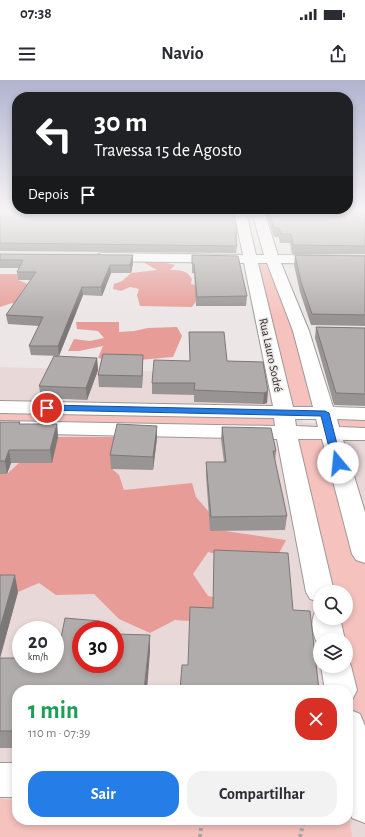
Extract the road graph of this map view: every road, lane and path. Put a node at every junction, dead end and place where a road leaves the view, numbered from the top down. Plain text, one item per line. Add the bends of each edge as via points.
1 (248, 247) edge
2 (269, 247) edge
3 (94, 257) edge
4 (250, 259) junction
5 (272, 259) junction
6 (365, 260) edge
7 (0, 407) edge
8 (365, 414) edge
9 (285, 423) junction
10 (327, 423) junction
11 (0, 427) edge
12 (365, 434) edge
13 (365, 554) edge
14 (319, 585) edge
15 (337, 673) edge
16 (340, 685) edge
17 (353, 753) edge
18 (0, 780) edge
19 (12, 780) edge
20 (360, 794) edge
21 (201, 825) edge
22 (303, 825) edge
23 (200, 837) edge
24 (300, 837) edge

1 - 4 street, Rua Lauro Sodré
2 - 5 street
3 - 4 street
4 - 5 street
4 - 9 street, Rua Lauro Sodré
5 - 6 street
5 - 10 street via 308,331
7 - 9 street
8 - 10 street
9 - 10 street
9 - 11 street
9 - 14 street, Rua Lauro Sodré
10 - 12 street
10 - 13 street
15 - 16 street
17 - 20 street
18 - 19 street
21 - 23 path
22 - 24 path

